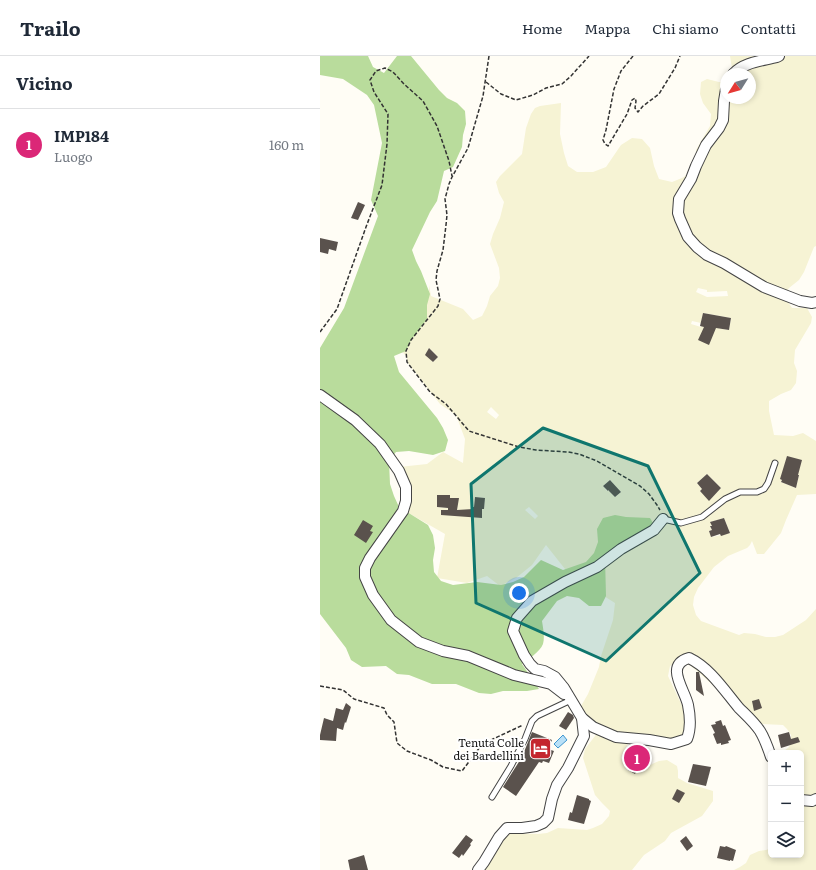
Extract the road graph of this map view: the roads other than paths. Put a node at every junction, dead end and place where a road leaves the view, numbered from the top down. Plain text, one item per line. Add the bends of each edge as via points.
1 (779, 56) edge
2 (740, 68) edge
3 (724, 104) edge
4 (816, 302) edge
5 (320, 395) edge
6 (775, 464) dead end
7 (663, 519) joint
8 (571, 700) junction
9 (582, 718) junction
10 (769, 750) edge
11 (492, 797) dead end
12 (816, 799) edge
13 (804, 800) edge
14 (478, 870) edge

1 - 2 street
3 - 4 street via 723,120 706,145 679,200 678,212 688,237 707,255 764,287 800,301
5 - 8 street via 355,420 380,444 399,471 406,487 403,512 365,568 365,577 373,595 391,620 419,642 443,651 468,656 514,675 551,684
6 - 7 lane via 764,489 757,492 740,492 725,499 702,517 681,523
7 - 8 street via 654,530 621,549 597,567 532,600 517,618 513,631 527,660 536,669 554,676
8 - 9 street
8 - 11 lane via 537,716 532,721 511,766
9 - 10 street via 593,727 616,737 671,744 687,739 688,704 677,678 677,668 683,659 689,658 704,668 759,729
9 - 14 street via 584,736 557,785 548,818 536,826 507,828
12 - 13 street

